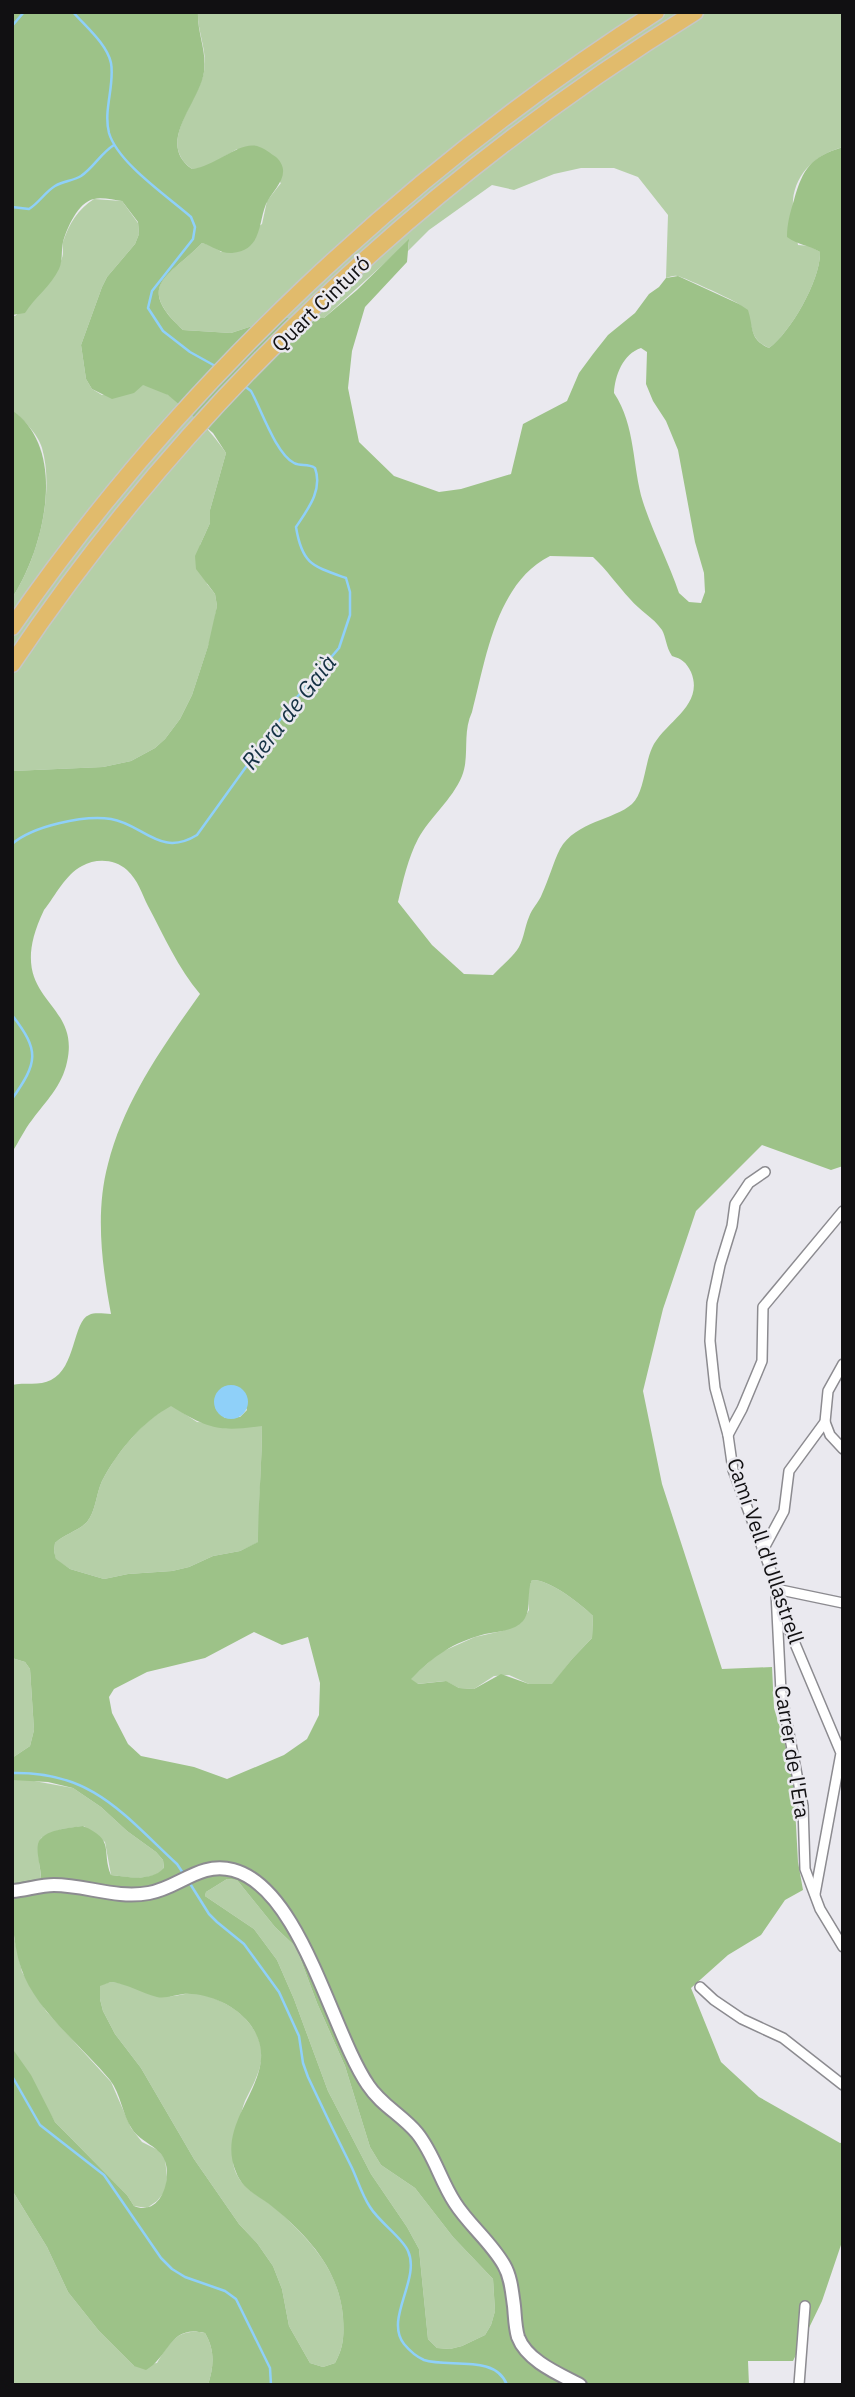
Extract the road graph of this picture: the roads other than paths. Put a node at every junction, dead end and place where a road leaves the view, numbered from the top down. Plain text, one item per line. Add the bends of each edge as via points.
1 (656, 12) edge
2 (695, 12) edge
3 (12, 627) edge
4 (12, 664) edge
5 (765, 1172) dead end
6 (843, 1210) edge
7 (843, 1364) edge
8 (825, 1422) junction
9 (728, 1435) junction
10 (843, 1449) edge
11 (763, 1550) junction
12 (776, 1589) junction
13 (843, 1603) edge
14 (842, 1753) edge
15 (12, 1891) edge
16 (815, 1894) junction
17 (843, 1947) edge
18 (700, 1987) dead end
19 (843, 2085) edge
20 (805, 2306) dead end
21 (580, 2385) edge
22 (799, 2385) edge

1 - 3 highway, Quart Cinturó via 486,132 320,274 230,362 130,474
2 - 4 highway, Quart Cinturó via 537,119 334,289 230,393 146,487
5 - 9 street, Camí Vell d'Ullastrell via 749,1183 735,1204 712,1303 715,1388
6 - 9 street via 763,1307 762,1361
7 - 8 street via 828,1391
8 - 10 street
8 - 11 street via 789,1471 783,1511
9 - 11 street, Camí Vell d'Ullastrell via 733,1470
11 - 12 street, Camí Vell d'Ullastrell
12 - 13 street
12 - 14 street, Camí Vell d'Ullastrell
12 - 16 street, Carrer de l'Era via 781,1692 803,1806 805,1870
14 - 16 street, Camí Vell d'Ullastrell
15 - 21 street via 55,1885 148,1894 214,1869 234,1870 257,1882 281,1909 309,1956 368,2086 416,2131 457,2207 506,2267 521,2343 535,2358
16 - 17 street, Carrer de l'Era
18 - 19 street via 743,2019 783,2038
20 - 22 street

